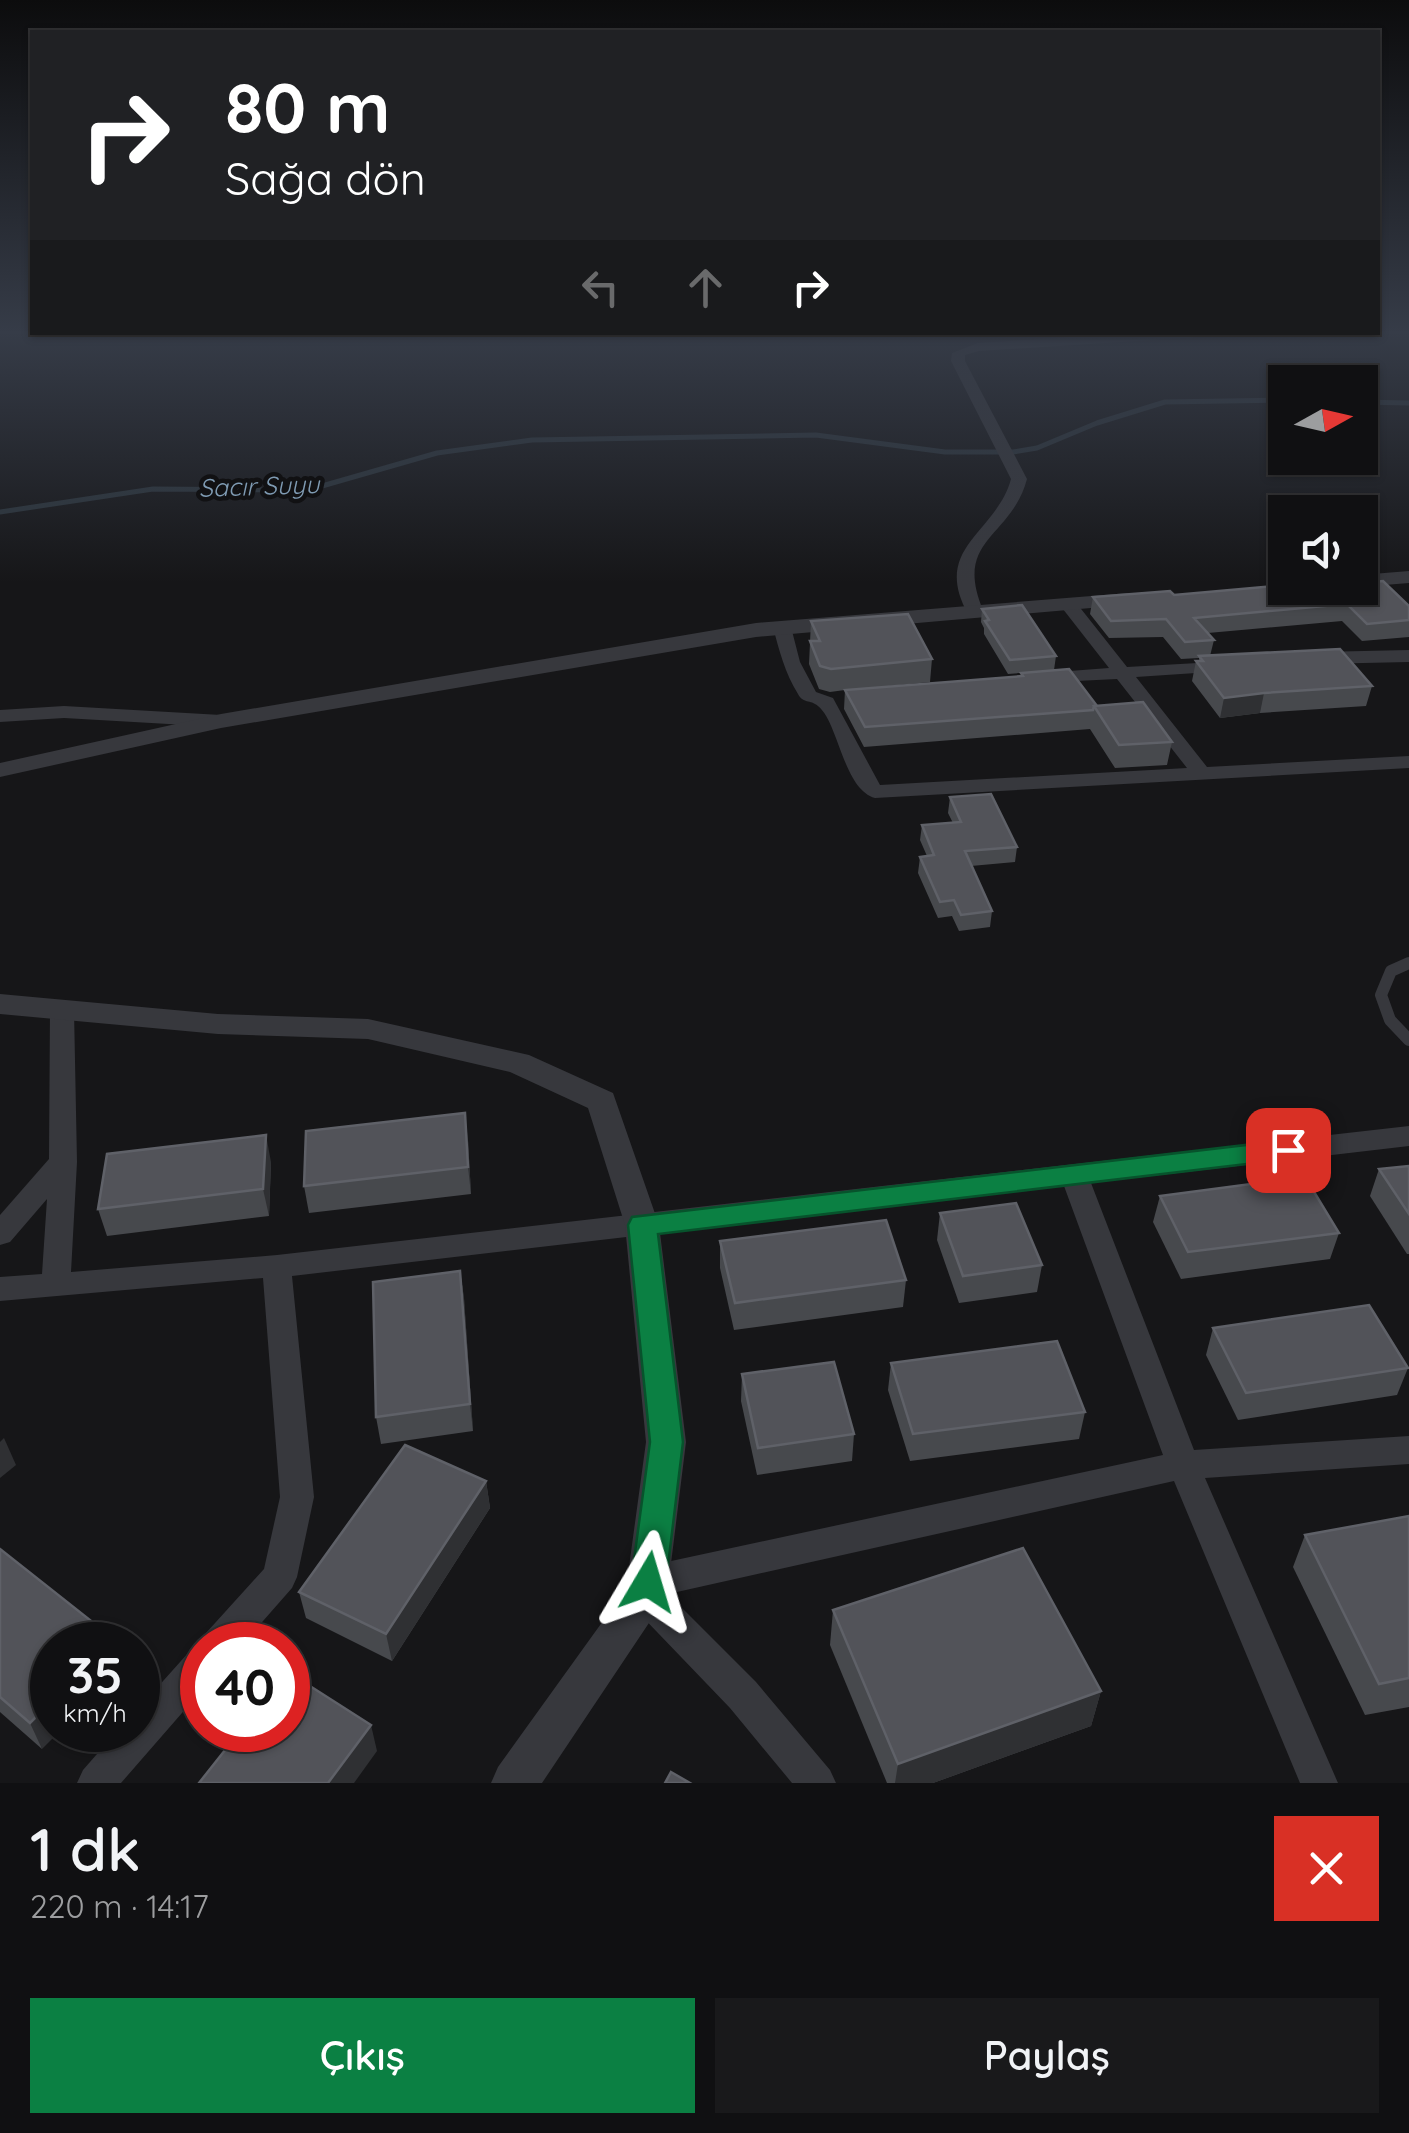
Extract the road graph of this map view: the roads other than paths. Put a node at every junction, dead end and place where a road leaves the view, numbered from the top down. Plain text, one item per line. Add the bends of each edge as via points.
1 (988, 416) edge
2 (1408, 579) edge
3 (1378, 580) edge
4 (1147, 598) edge
5 (1068, 604) junction
6 (974, 610) junction
7 (782, 626) junction
8 (1409, 656) edge
9 (1302, 659) edge
10 (1243, 663) edge
11 (1124, 672) junction
12 (1027, 680) edge
13 (0, 716) edge
14 (222, 721) junction
15 (1409, 762) edge
16 (0, 770) edge
17 (1202, 774) junction
18 (1409, 963) edge
19 (0, 1004) edge
20 (62, 1010) junction
21 (1409, 1040) edge
22 (1409, 1136) edge
23 (64, 1162) junction
24 (1074, 1174) junction
25 (642, 1225) junction
26 (0, 1234) edge
27 (277, 1266) junction
28 (56, 1285) junction
29 (0, 1290) edge
30 (1409, 1450) edge
31 (1183, 1465) junction
32 (647, 1589) junction
33 (240, 1622) edge
34 (180, 1689) edge
35 (96, 1783) edge
36 (514, 1783) edge
37 (817, 1783) edge
38 (1319, 1783) edge

1 - 6 street via 1019,479 1016,494 978,538 964,570
2 - 3 street
4 - 5 street
5 - 6 street
5 - 11 street
6 - 7 street
7 - 14 street
7 - 17 street via 808,696 834,701 876,792
8 - 9 street
10 - 11 street
11 - 12 street
11 - 17 street
13 - 14 street via 64,712
14 - 16 street
15 - 17 street
18 - 21 lane via 1391,971 1381,994 1390,1020
19 - 20 street
20 - 23 street
20 - 25 street via 368,1029 518,1063 602,1101
22 - 24 street
23 - 26 street
23 - 28 street
24 - 25 street
24 - 31 street
25 - 27 street
25 - 32 street via 666,1442
27 - 28 street
27 - 33 street via 297,1497 280,1578
28 - 29 street
30 - 31 street
31 - 32 street
31 - 38 street
32 - 36 street
32 - 37 street
34 - 35 street

